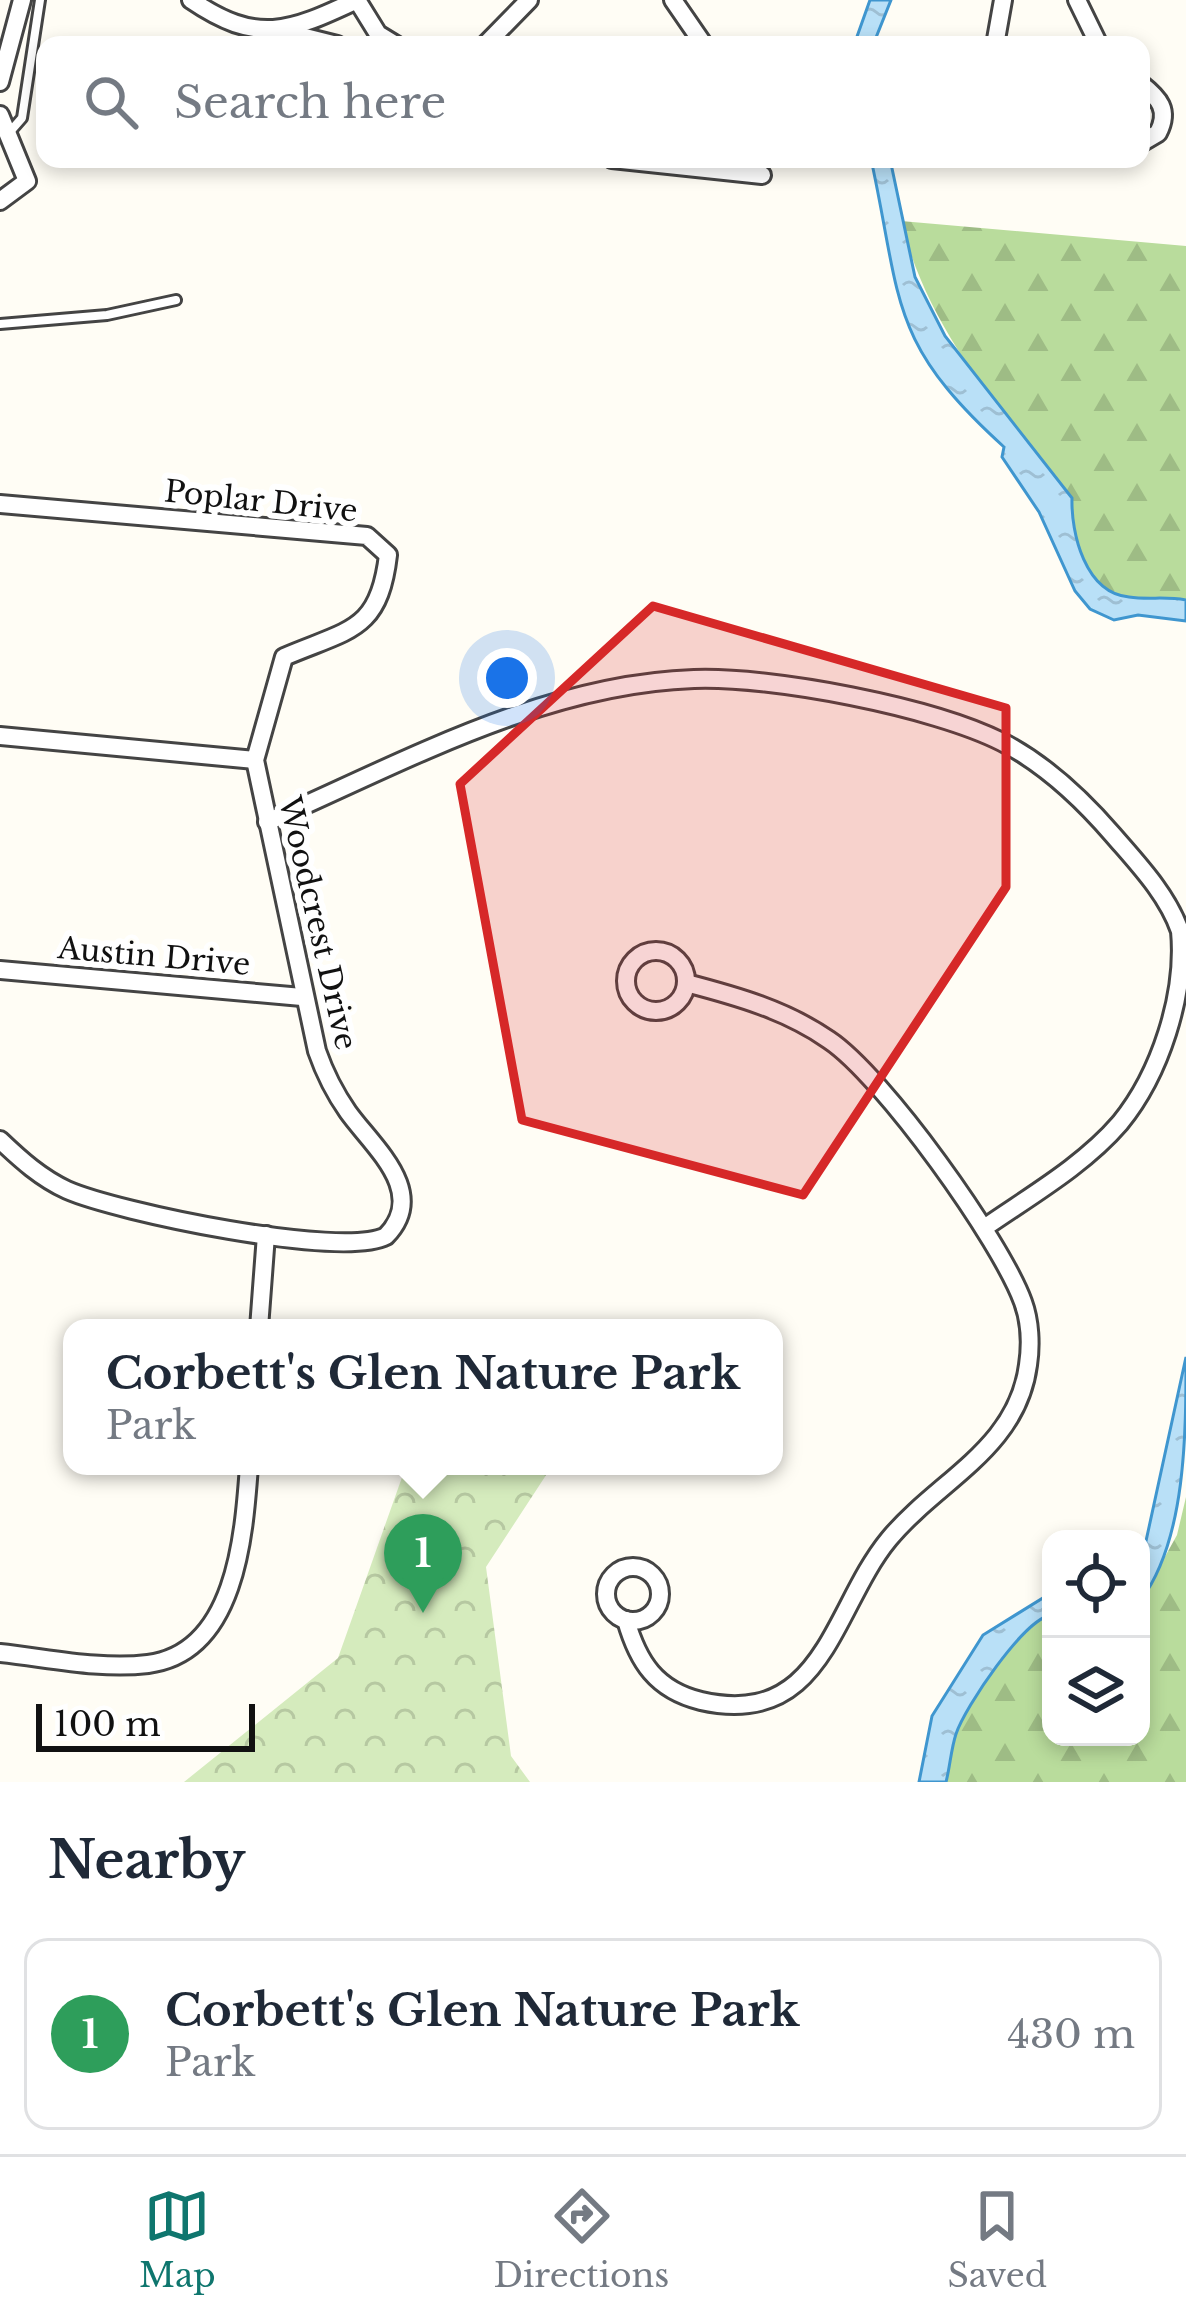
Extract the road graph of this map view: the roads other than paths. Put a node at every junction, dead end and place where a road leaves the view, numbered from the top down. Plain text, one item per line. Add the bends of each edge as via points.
1 (22, 0) edge
2 (40, 0) edge
3 (191, 0) edge
4 (357, 0) edge
5 (529, 0) edge
6 (673, 0) edge
7 (1003, 0) edge
8 (1077, 0) edge
9 (278, 30) junction
10 (302, 36) edge
11 (381, 36) edge
12 (494, 36) edge
13 (698, 36) edge
14 (996, 36) edge
15 (1095, 36) edge
16 (0, 82) edge
17 (1150, 92) edge
18 (0, 115) edge
19 (7, 135) junction
20 (1150, 137) edge
21 (722, 168) edge
22 (762, 175) dead end
23 (0, 201) edge
24 (176, 300) dead end
25 (0, 324) edge
26 (0, 504) edge
27 (0, 736) edge
28 (255, 760) junction
29 (267, 822) junction
30 (0, 970) edge
31 (686, 983) dead end
32 (302, 997) junction
33 (0, 1141) edge
34 (984, 1228) junction
35 (266, 1235) junction
36 (260, 1319) edge
37 (248, 1475) edge
38 (626, 1620) dead end
39 (0, 1653) edge

1 - 16 street
2 - 19 lane via 22,118
3 - 9 street via 219,18
4 - 9 street
4 - 11 street
5 - 12 street
6 - 13 street
7 - 14 street
8 - 15 street
9 - 10 street
17 - 20 street via 1164,113
18 - 19 street
19 - 23 street via 27,181
21 - 22 street
24 - 25 lane
26 - 28 street, Poplar Drive via 367,536 388,555 383,596 363,622 284,657
27 - 28 street
28 - 29 street, Woodcrest Drive
29 - 32 street, Woodcrest Drive
29 - 34 street via 520,713 688,679 818,690 999,740 1054,777 1148,875 1186,957 1164,1052 1120,1122 1092,1152
30 - 32 street, Austin Drive
31 - 34 street via 761,1005 831,1040 875,1082
32 - 35 street, Woodcrest Drive via 327,1079 396,1175 402,1207 393,1229 367,1243
33 - 35 street, Woodcrest Drive via 80,1195
34 - 38 street via 1027,1320 1028,1366 1012,1417 884,1545 808,1673 763,1702 697,1700 637,1660
35 - 36 street
37 - 39 street via 230,1587 188,1649 132,1665

